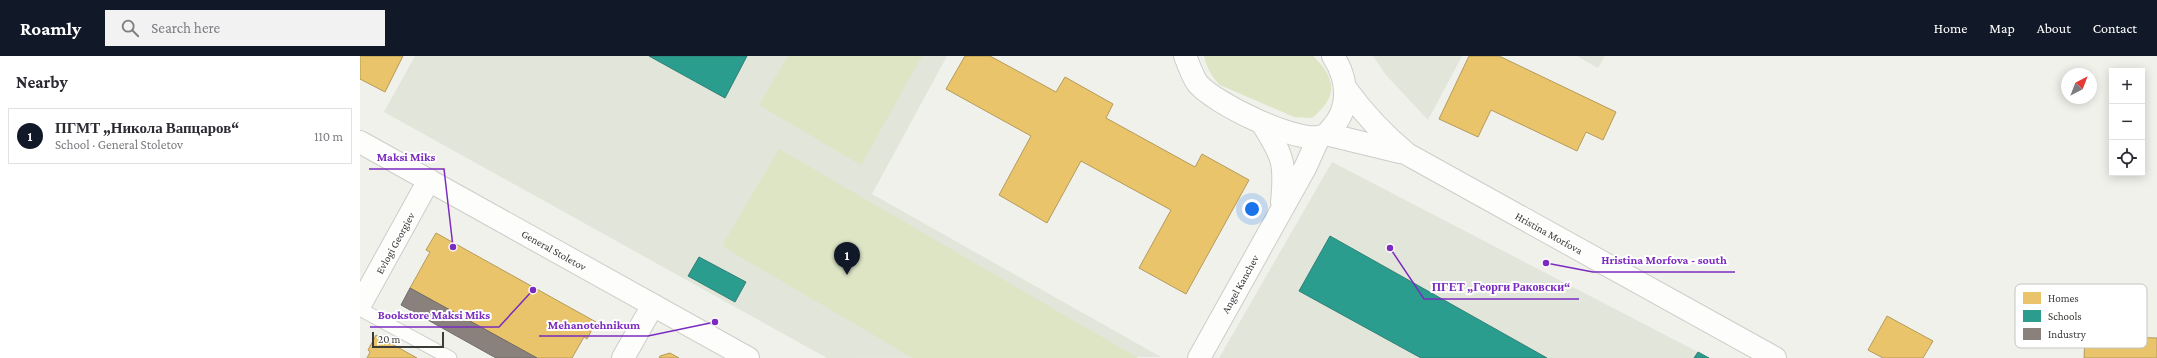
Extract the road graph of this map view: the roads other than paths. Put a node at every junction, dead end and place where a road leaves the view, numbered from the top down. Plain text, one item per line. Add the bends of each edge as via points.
1 (1186, 56) edge
2 (1336, 58) edge
3 (1346, 89) junction
4 (1262, 123) junction
5 (1322, 136) junction
6 (360, 142) edge
7 (1407, 154) junction
8 (429, 180) junction
9 (1281, 210) junction
10 (360, 305) edge
11 (652, 305) junction
12 (360, 308) edge
13 (450, 358) edge
14 (623, 358) edge
15 (748, 358) edge
16 (1199, 358) edge
17 (1775, 358) edge

1 - 4 street, Hristina Morfova via 1198,83 1211,96
2 - 3 street
3 - 5 street, Angel Kanchev via 1341,114 1336,124
3 - 7 street, Hristina Morfova via 1382,134
4 - 5 street, Hristina Morfova via 1294,133
4 - 9 street, Angel Kanchev via 1283,160 1285,172
5 - 7 street, Hristina Morfova
5 - 9 street, Angel Kanchev
6 - 8 street, General Stoletov
7 - 17 street, Hristina Morfova
8 - 10 street, Evlogi Georgiev
8 - 11 street, General Stoletov
9 - 16 street, Angel Kanchev
11 - 14 street
11 - 15 street, General Stoletov
12 - 13 lane

